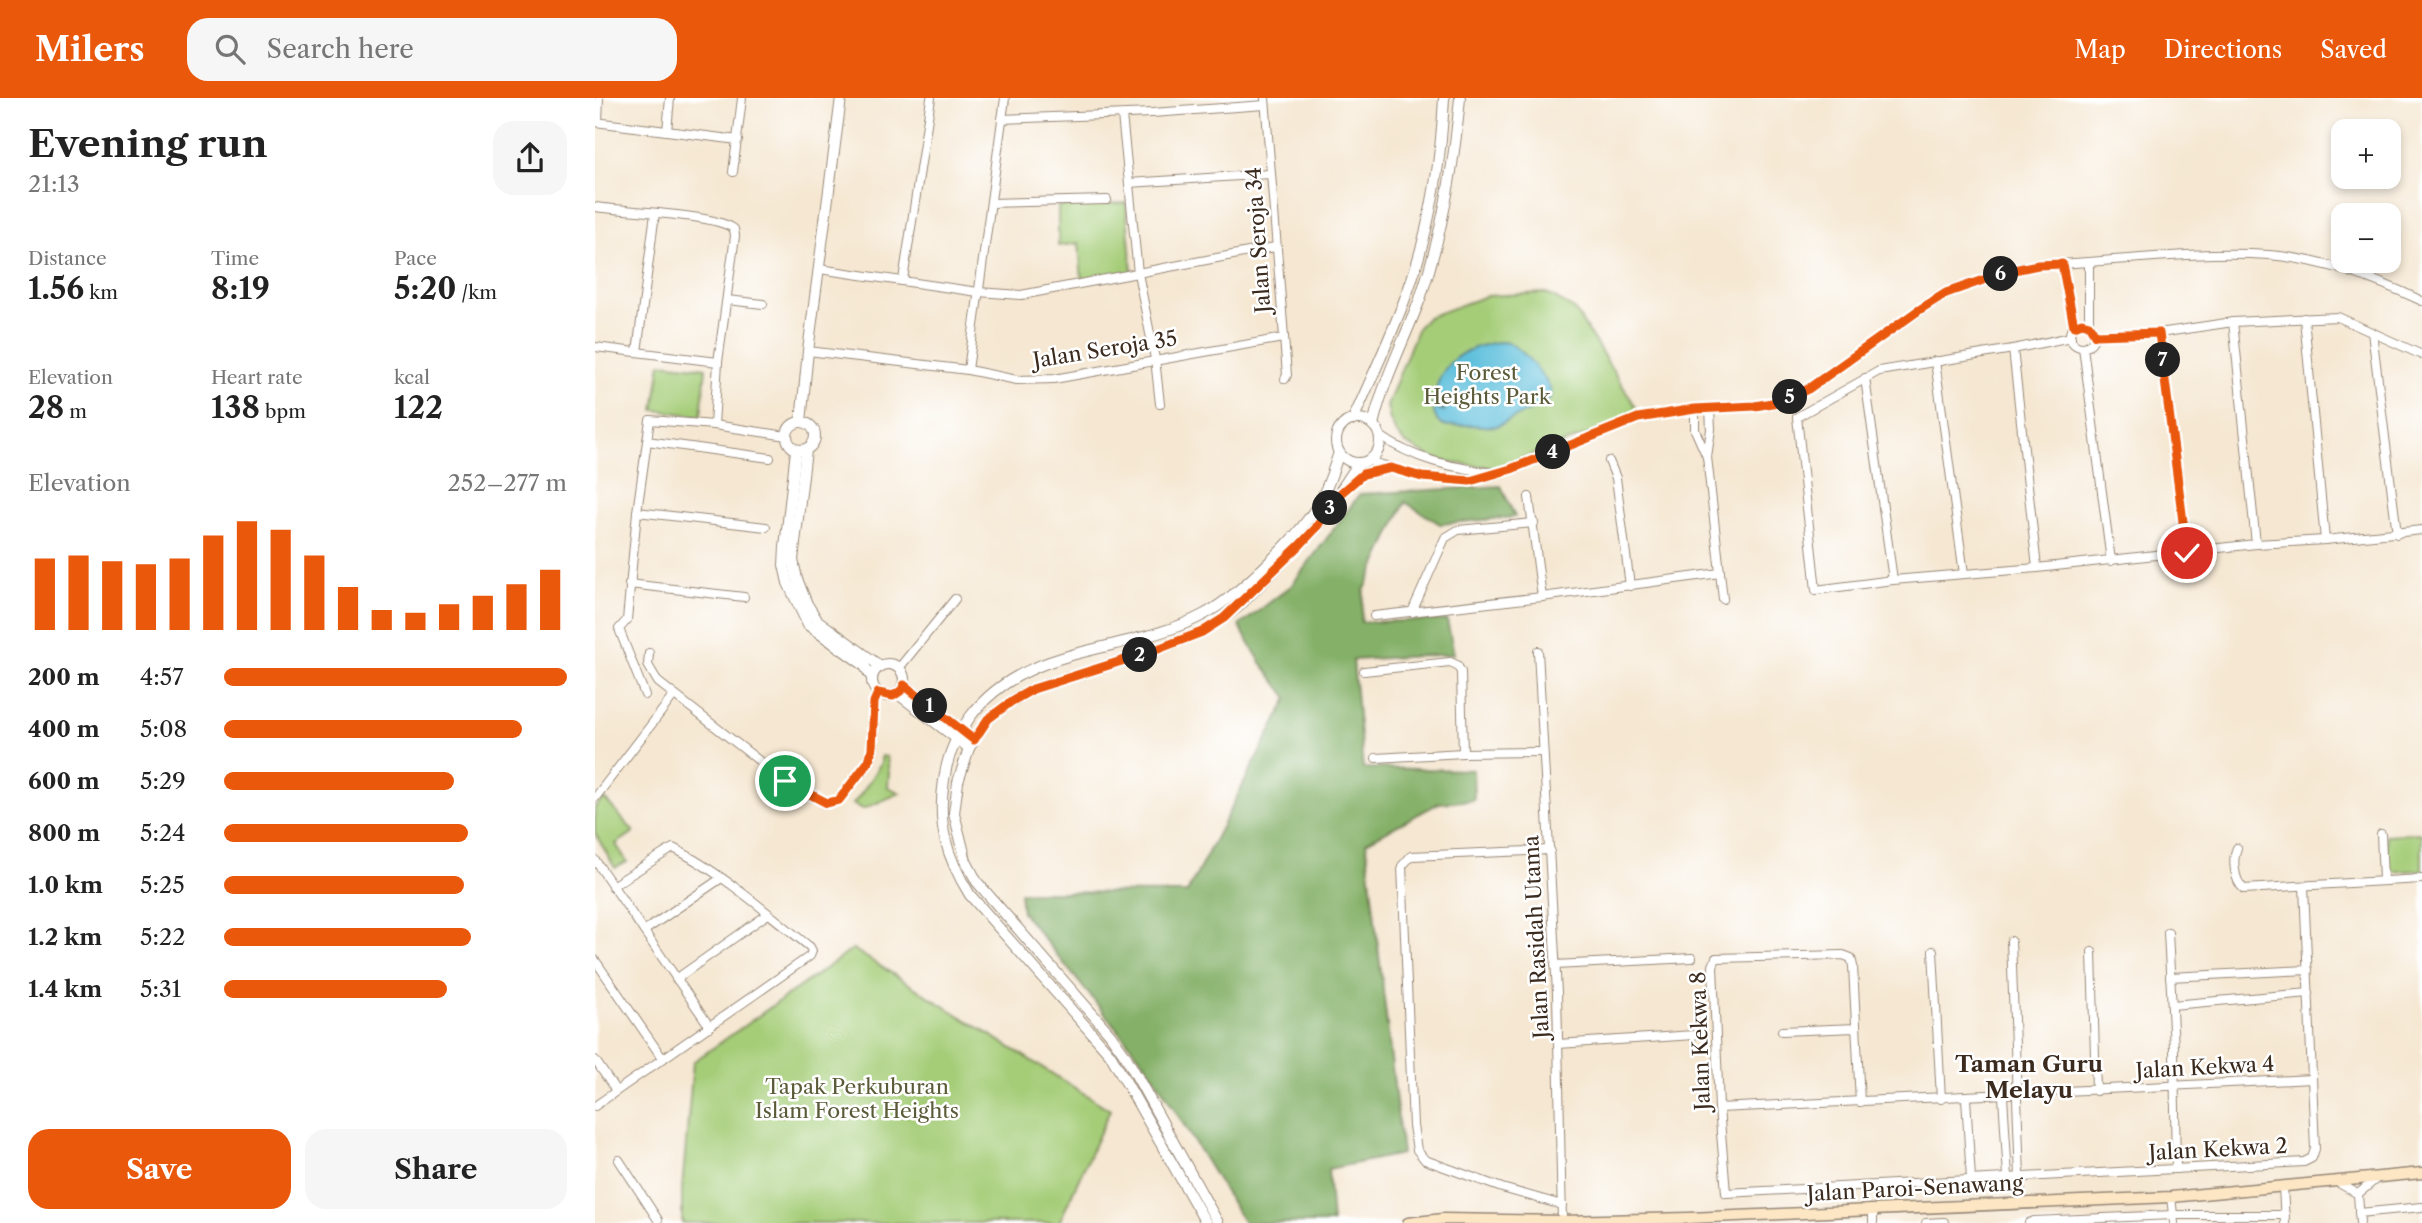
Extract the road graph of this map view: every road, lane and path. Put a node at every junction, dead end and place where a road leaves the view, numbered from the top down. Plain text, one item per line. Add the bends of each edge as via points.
1 (599, 98) edge
2 (670, 98) edge
3 (742, 98) edge
4 (841, 98) edge
5 (931, 98) edge
6 (1005, 98) edge
7 (1444, 98) edge
8 (1460, 98) edge
9 (1265, 102) edge
10 (1122, 114) junction
11 (1002, 120) junction
12 (596, 122) edge
13 (667, 131) junction
14 (738, 140) junction
15 (733, 172) dead end
16 (1270, 174) junction
17 (1129, 183) junction
18 (1108, 200) dead end
19 (992, 203) junction
20 (595, 207) edge
21 (655, 213) junction
22 (1275, 247) junction
23 (2089, 263) junction
24 (2062, 264) junction
25 (819, 269) junction
26 (1138, 273) junction
27 (902, 280) junction
28 (978, 292) junction
29 (727, 300) junction
30 (2422, 301) edge
31 (763, 304) dead end
32 (2304, 318) junction
33 (2233, 322) junction
34 (2089, 325) junction
35 (2074, 326) junction
36 (2372, 332) junction
37 (2159, 333) junction
38 (2095, 335) junction
39 (2071, 337) junction
40 (1283, 338) junction
41 (595, 347) edge
42 (2083, 347) junction
43 (2013, 349) junction
44 (808, 351) junction
45 (637, 352) junction
46 (2422, 355) edge
47 (1155, 359) junction
48 (718, 362) junction
49 (1934, 362) junction
50 (968, 370) junction
51 (1865, 378) junction
52 (1285, 379) dead end
53 (1160, 404) dead end
54 (1710, 408) junction
55 (1695, 409) junction
56 (1353, 420) junction
57 (801, 422) junction
58 (714, 425) junction
59 (1373, 425) junction
60 (1379, 435) junction
61 (787, 436) junction
62 (647, 441) junction
63 (801, 450) junction
64 (1339, 452) junction
65 (1707, 457) junction
66 (770, 458) dead end
67 (1370, 461) junction
68 (1609, 461) dead end
69 (1358, 464) junction
70 (1391, 468) junction
71 (1496, 473) junction
72 (1529, 497) dead end
73 (1335, 498) junction
74 (637, 512) junction
75 (1534, 523) junction
76 (765, 527) dead end
77 (2422, 530) edge
78 (2397, 534) junction
79 (2325, 540) junction
80 (2256, 544) junction
81 (2187, 553) junction
82 (2111, 561) junction
83 (2037, 568) junction
84 (1720, 573) junction
85 (1964, 574) junction
86 (1893, 580) junction
87 (629, 584) junction
88 (1630, 586) junction
89 (744, 597) dead end
90 (1542, 597) junction
91 (955, 599) dead end
92 (1723, 599) dead end
93 (1412, 612) junction
94 (1374, 616) dead end
95 (1538, 651) dead end
96 (649, 653) dead end
97 (880, 666) junction
98 (899, 668) junction
99 (1364, 671) dead end
100 (872, 678) junction
101 (901, 689) junction
102 (878, 693) junction
103 (645, 695) dead end
104 (674, 695) junction
105 (959, 735) junction
106 (971, 744) junction
107 (1543, 752) junction
108 (1463, 753) junction
109 (1376, 758) dead end
110 (595, 798) edge
111 (2381, 834) dead end
112 (2237, 848) dead end
113 (1550, 850) junction
114 (595, 860) edge
115 (720, 878) junction
116 (2422, 879) edge
117 (2383, 880) junction
118 (612, 886) junction
119 (2304, 886) junction
120 (768, 914) junction
121 (644, 931) junction
122 (2168, 932) dead end
123 (2011, 941) dead end
124 (1933, 951) dead end
125 (2092, 952) dead end
126 (1692, 958) dead end
127 (595, 960) edge
128 (1555, 965) junction
129 (2308, 970) junction
130 (2170, 978) junction
131 (676, 979) junction
132 (2309, 993) junction
133 (2172, 1005) junction
134 (710, 1027) junction
135 (1856, 1028) junction
136 (1781, 1031) dead end
137 (1694, 1035) dead end
138 (1558, 1044) junction
139 (663, 1059) junction
140 (595, 1060) edge
141 (2312, 1079) junction
142 (2174, 1086) junction
143 (616, 1091) junction
144 (2096, 1091) junction
145 (2016, 1095) junction
146 (2003, 1096) junction
147 (1966, 1098) junction
148 (1941, 1099) junction
149 (1860, 1102) junction
150 (595, 1106) edge
151 (1719, 1108) junction
152 (619, 1160) dead end
153 (2176, 1170) junction
154 (2422, 1172) edge
155 (2020, 1176) junction
156 (2008, 1177) junction
157 (2379, 1177) junction
158 (1971, 1179) junction
159 (2336, 1182) junction
160 (2283, 1187) junction
161 (1726, 1193) joint
162 (2358, 1194) junction
163 (2171, 1197) junction
164 (2021, 1203) junction
165 (1562, 1205) junction
166 (2422, 1207) edge
167 (1873, 1209) junction
168 (2359, 1213) junction
169 (2173, 1219) edge
170 (2246, 1219) edge
171 (2285, 1219) edge
172 (658, 1220) dead end
173 (2099, 1220) edge
174 (1689, 1221) edge
175 (1562, 1222) edge
176 (1944, 1222) edge
177 (1206, 1223) edge
178 (1218, 1223) edge
179 (1408, 1223) edge
180 (1873, 1223) edge
181 (1926, 1223) edge
182 (2029, 1223) edge
183 (2360, 1223) edge

1 - 12 street
2 - 13 street
3 - 14 street
4 - 25 street
5 - 27 street
6 - 11 street
7 - 56 street via 1439,161 1411,281
8 - 59 street via 1454,155 1430,265
9 - 10 street
9 - 16 street, Jalan Seroja 34
10 - 11 street
10 - 17 street
11 - 19 street
12 - 13 street
13 - 14 street
14 - 15 street
16 - 17 street
16 - 22 street, Jalan Seroja 34
17 - 26 street
18 - 19 street
19 - 28 street
20 - 21 street
21 - 29 street via 734,229
21 - 45 street
22 - 26 street
22 - 40 street, Jalan Seroja 34
23 - 24 street
23 - 30 street via 2271,256 2361,275
23 - 34 street
24 - 35 street
24 - 54 street via 2009,271 1946,293 1808,389 1783,401
25 - 27 street
25 - 44 street
26 - 28 street via 1021,295
26 - 47 street
27 - 28 street
28 - 50 street
29 - 31 street
29 - 48 street
32 - 33 street
32 - 36 street via 2338,317
32 - 79 street
33 - 37 street
33 - 80 street
34 - 35 street
34 - 38 street
35 - 39 street
36 - 46 street
36 - 78 street
37 - 38 street
37 - 81 street
38 - 42 street
39 - 42 street via 2076,346
39 - 43 street
40 - 47 street, Jalan Seroja 35
40 - 52 street, Jalan Seroja 34
41 - 45 street
42 - 82 street
43 - 49 street
43 - 83 street
44 - 50 street, Jalan Seroja 35
44 - 57 street
45 - 48 street
47 - 50 street, Jalan Seroja 35 via 1053,379 1017,380
47 - 53 street
48 - 58 street
49 - 51 street via 1879,371
49 - 85 street
51 - 86 street
51 - 86 street via 1797,417 1816,590
54 - 55 street
54 - 65 street
55 - 65 street via 1695,430
55 - 71 street via 1638,418
56 - 59 street
56 - 64 street via 1339,430
57 - 61 street via 793,425
57 - 63 street via 810,425 815,436 813,445
58 - 61 street
58 - 62 street via 650,420
59 - 60 street
60 - 67 street via 1378,452
60 - 71 street via 1426,460
61 - 63 street via 790,444
62 - 66 street
62 - 74 street
63 - 97 street via 793,560 797,579 817,620
63 - 100 street via 785,574 808,625 864,665
64 - 69 street
64 - 105 street via 1328,485 1307,521 1219,606 1182,625 1056,660 1016,676 980,704
65 - 84 street
67 - 69 street
67 - 70 street
68 - 88 street via 1616,478
69 - 73 street
70 - 71 street via 1422,477 1470,481
70 - 73 street via 1363,474
72 - 75 street
73 - 106 street via 1316,528 1224,618 1202,632 1150,652 1033,689 988,719
74 - 76 street
74 - 87 street
75 - 90 street
75 - 93 street via 1451,533
77 - 78 street
78 - 79 street
79 - 80 street
80 - 81 street
81 - 82 street
82 - 83 street
83 - 85 street
84 - 88 street
84 - 92 street
85 - 86 street
87 - 89 street
87 - 103 street via 627,620 619,629
88 - 90 street
90 - 93 street
91 - 98 street
93 - 94 street
95 - 107 street, Jalan Rasidah Utama
96 - 104 street via 653,675
97 - 98 street
97 - 100 street
98 - 101 street via 904,676
99 - 108 street via 1457,665 1461,672
100 - 102 street
101 - 102 street via 888,696
101 - 105 street
102 - 104 street via 869,761 831,804 785,781
104 - 110 street
105 - 106 street
105 - 177 street via 946,765 940,805 945,844 955,871 970,895 1110,1054
106 - 178 street via 958,782 954,813 966,860 977,881 1125,1055
107 - 108 street
107 - 113 street, Jalan Rasidah Utama
108 - 109 street
111 - 117 street
112 - 119 street via 2239,885 2244,889
113 - 128 street, Jalan Rasidah Utama
113 - 165 street via 1411,856 1402,866 1413,1126 1420,1155 1501,1188
114 - 118 street
115 - 118 street via 673,848
115 - 120 street
115 - 121 street
116 - 117 street
117 - 119 street
118 - 121 street
119 - 129 street, Jalan Kekwa 2
120 - 131 street
120 - 134 street via 810,947 811,954
121 - 131 street
122 - 130 street
123 - 145 street
124 - 148 street
125 - 144 street
126 - 128 street
127 - 139 street
128 - 138 street, Jalan Rasidah Utama
129 - 130 street
129 - 132 street, Jalan Kekwa 2
130 - 133 street
131 - 134 street
132 - 133 street
132 - 141 street, Jalan Kekwa 2
133 - 142 street
134 - 139 street
135 - 136 street
135 - 149 street, Jalan Kekwa 8
135 - 151 street, Jalan Kekwa 8 via 1851,958 1716,958
137 - 138 street
138 - 165 street, Jalan Rasidah Utama
139 - 143 street
140 - 143 street
141 - 142 street, Jalan Kekwa 4
141 - 153 street, Jalan Kekwa 2 via 2312,1158
142 - 144 street, Jalan Kekwa 4
142 - 153 street
143 - 150 street
144 - 145 street, Jalan Kekwa 4
145 - 146 street, Jalan Kekwa 4
145 - 155 street
146 - 147 street, Jalan Kekwa 4
146 - 156 street
147 - 148 street, Jalan Kekwa 4
147 - 158 street
148 - 149 street, Jalan Kekwa 4
149 - 151 street, Jalan Kekwa 4
151 - 161 street, Jalan Kekwa 8
152 - 172 street
153 - 155 street, Jalan Kekwa 2
154 - 157 main road, Jalan Paroi-Senawang
155 - 156 street, Jalan Kekwa 2
155 - 164 street
156 - 158 street, Jalan Kekwa 2
157 - 159 main road, Jalan Paroi-Senawang
157 - 162 street
158 - 161 street, Jalan Kekwa 2
159 - 160 main road, Jalan Paroi-Senawang
159 - 162 street
160 - 163 main road, Jalan Paroi-Senawang
160 - 171 street
162 - 168 street
163 - 164 main road, Jalan Paroi-Senawang
163 - 169 street
164 - 167 main road, Jalan Paroi-Senawang
165 - 175 street, Jalan Rasidah Utama
166 - 168 street
167 - 174 main road, Jalan Paroi-Senawang
167 - 180 street
168 - 183 street
169 - 170 street
169 - 173 street
170 - 171 street
173 - 182 street
174 - 175 main road, Jalan Paroi-Senawang
175 - 179 main road, Jalan Paroi-Senawang via 1443,1219
176 - 181 street

